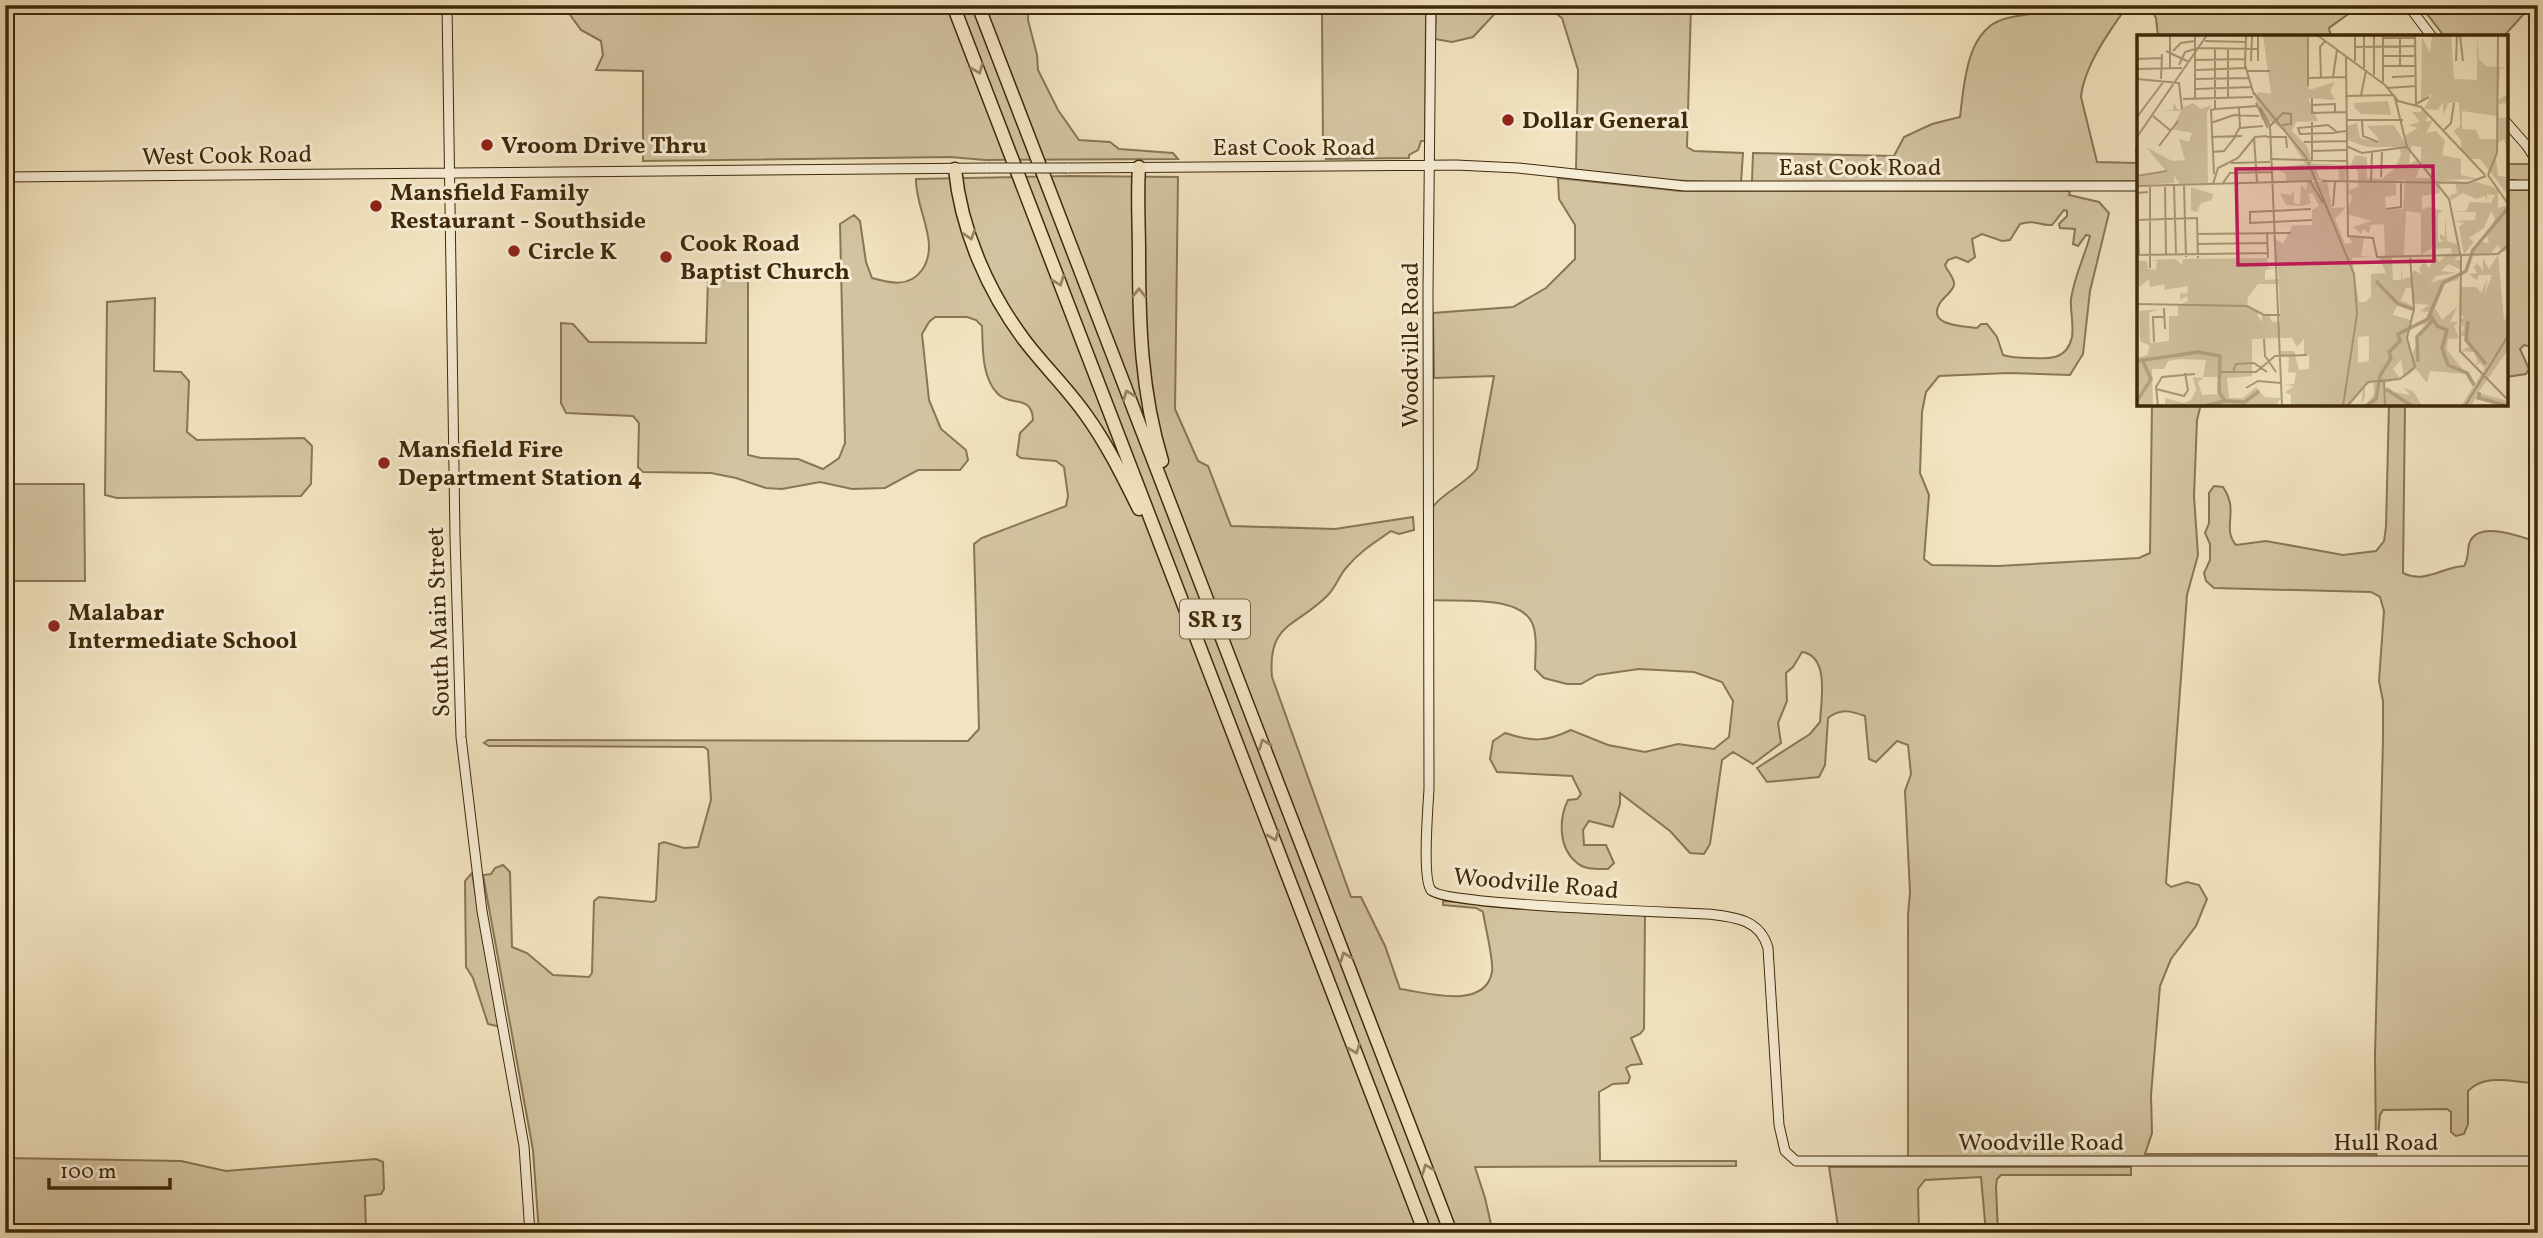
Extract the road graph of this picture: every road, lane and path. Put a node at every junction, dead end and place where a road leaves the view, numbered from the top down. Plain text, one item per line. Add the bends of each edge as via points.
1 (447, 5) edge
2 (953, 5) edge
3 (978, 5) edge
4 (1431, 5) edge
5 (2408, 5) edge
6 (2430, 35) edge
7 (2508, 124) edge
8 (2538, 163) edge
9 (1429, 165) junction
10 (1139, 167) junction
11 (955, 169) junction
12 (449, 172) junction
13 (5, 177) edge
14 (2508, 185) edge
15 (2538, 185) edge
16 (2137, 186) edge
17 (1189, 551) junction
18 (1205, 660) junction
19 (2234, 1161) joint
20 (2538, 1161) edge
21 (530, 1233) edge
22 (1425, 1233) edge
23 (1451, 1233) edge

1 - 12 street, South Main Street
2 -> 18 highway, SR 13
17 -> 3 highway, SR 13
4 - 9 street, Woodville Road
5 - 6 street
7 - 8 street
9 - 10 street, East Cook Road
9 - 16 street, East Cook Road via 1695,186
9 - 19 street, Woodville Road via 1427,866 1433,891 1485,900 1708,914 1755,925 1768,948 1779,1125 1785,1151 1797,1161
10 - 11 street, East Cook Road, bridge
17 -> 10 highway via 1154,435 1143,373
11 - 12 street, East Cook Road
11 -> 18 highway via 968,226 989,282 1023,339 1075,400 1116,464
12 - 13 street, West Cook Road
12 - 21 street, South Main Street via 461,737 478,888 524,1146
14 - 15 street
23 -> 17 highway, SR 13
18 -> 22 highway, SR 13
19 - 20 street, Hull Road

